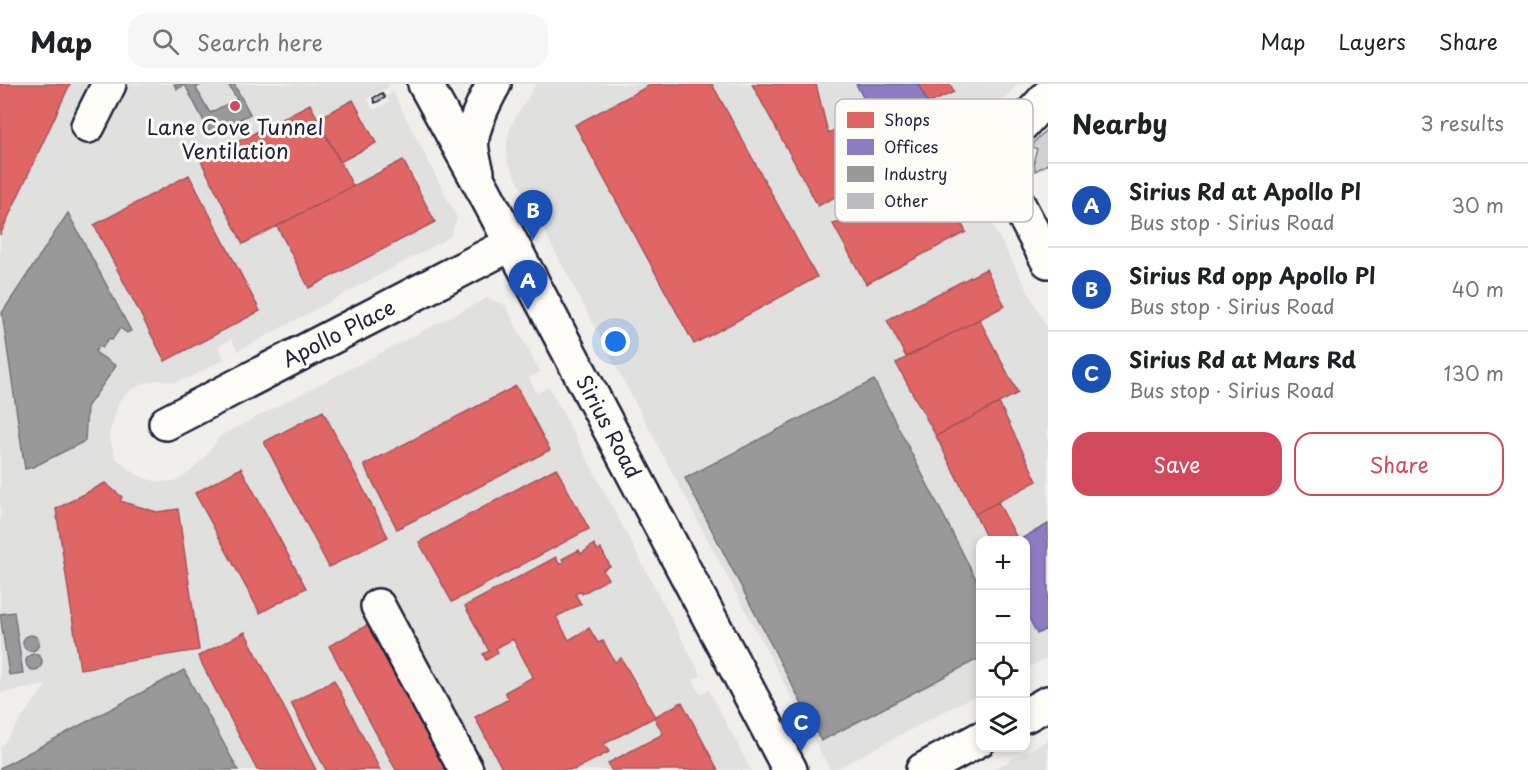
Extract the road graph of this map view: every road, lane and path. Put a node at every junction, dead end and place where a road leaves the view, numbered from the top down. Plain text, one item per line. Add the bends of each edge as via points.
1 (109, 84) edge
2 (425, 84) edge
3 (494, 84) edge
4 (1048, 96) edge
5 (1033, 112) edge
6 (88, 126) dead end
7 (485, 193) junction
8 (1027, 222) edge
9 (511, 244) junction
10 (1048, 261) edge
11 (166, 423) dead end
12 (378, 606) dead end
13 (1048, 703) edge
14 (1030, 713) edge
15 (976, 742) edge
16 (466, 770) edge
17 (790, 770) edge
18 (923, 770) edge

1 - 6 street
2 - 7 street, Sirius Road
3 - 7 street via 472,138 475,166
4 - 5 street
7 - 9 street, Sirius Road
8 - 10 street
9 - 11 street, Apollo Place
9 - 17 street, Sirius Road
12 - 16 street
13 - 14 street
15 - 18 street

